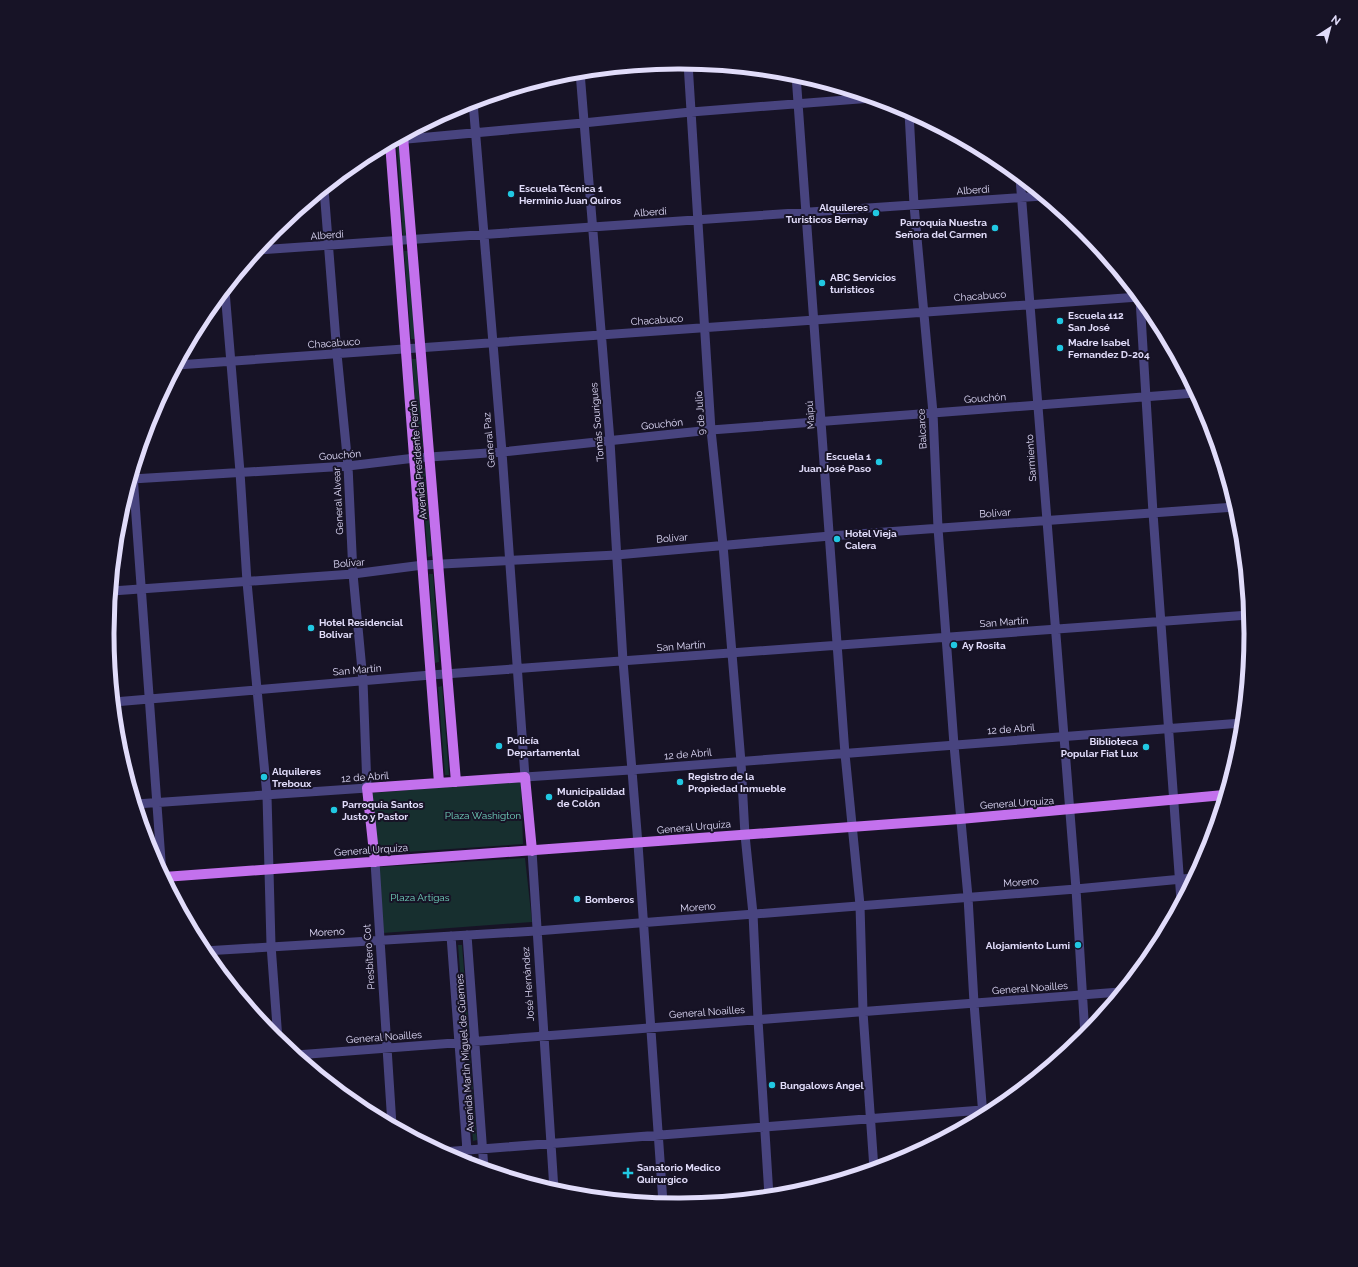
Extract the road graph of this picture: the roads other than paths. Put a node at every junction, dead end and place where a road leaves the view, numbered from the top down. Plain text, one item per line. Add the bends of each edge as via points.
1 (688, 69) edge
2 (580, 78) edge
3 (797, 82) edge
4 (860, 99) edge
5 (799, 103) junction
6 (474, 108) edge
7 (691, 112) junction
8 (909, 118) edge
9 (583, 124) junction
10 (476, 132) junction
11 (409, 138) edge
12 (401, 143) edge
13 (390, 149) edge
14 (1021, 184) edge
15 (324, 195) edge
16 (1036, 197) edge
17 (1022, 198) junction
18 (914, 205) junction
19 (806, 213) junction
20 (698, 220) junction
21 (592, 227) junction
22 (484, 235) junction
23 (412, 240) junction
24 (398, 241) junction
25 (329, 246) junction
26 (266, 250) edge
27 (225, 298) edge
28 (1133, 298) edge
29 (1030, 304) junction
30 (1140, 308) edge
31 (923, 312) junction
32 (814, 320) junction
33 (705, 328) junction
34 (600, 335) junction
35 (492, 343) junction
36 (421, 348) junction
37 (406, 349) junction
38 (336, 354) junction
39 (230, 361) junction
40 (183, 365) edge
41 (1190, 393) edge
42 (1147, 396) junction
43 (1038, 405) junction
44 (933, 413) junction
45 (821, 421) junction
46 (711, 430) junction
47 (610, 441) junction
48 (502, 452) junction
49 (430, 456) junction
50 (415, 458) junction
51 (348, 466) junction
52 (240, 472) junction
53 (137, 478) edge
54 (133, 491) edge
55 (1229, 507) edge
56 (1153, 513) junction
57 (1047, 520) junction
58 (938, 528) junction
59 (830, 536) junction
60 (723, 545) junction
61 (616, 554) junction
62 (508, 559) junction
63 (438, 564) junction
64 (423, 565) junction
65 (353, 574) junction
66 (247, 582) junction
67 (140, 589) junction
68 (117, 591) edge
69 (1243, 615) edge
70 (1161, 622) junction
71 (1055, 629) junction
72 (946, 637) junction
73 (837, 645) junction
74 (732, 654) junction
75 (622, 661) junction
76 (516, 668) junction
77 (447, 674) junction
78 (431, 675) junction
79 (363, 680) junction
80 (257, 690) junction
81 (149, 700) junction
82 (119, 702) edge
83 (1236, 723) edge
84 (1169, 728) junction
85 (1064, 737) junction
86 (954, 745) junction
87 (845, 754) junction
88 (741, 762) junction
89 (630, 770) junction
90 (524, 777) junction
91 (456, 782) junction
92 (439, 784) junction
93 (368, 788) junction
94 (1220, 795) edge
95 (267, 796) junction
96 (1174, 799) junction
97 (156, 803) junction
98 (141, 804) edge
99 (1070, 810) junction
100 (960, 819) junction
101 (852, 826) junction
102 (745, 835) junction
103 (638, 844) junction
104 (532, 851) junction
105 (161, 857) edge
106 (375, 862) junction
107 (269, 869) junction
108 (170, 877) edge
109 (1187, 878) edge
110 (1180, 879) junction
111 (1076, 889) junction
112 (1181, 892) edge
113 (968, 897) junction
114 (860, 906) junction
115 (753, 914) junction
116 (643, 921) junction
117 (536, 931) junction
118 (467, 935) junction
119 (451, 936) junction
120 (380, 940) junction
121 (271, 945) junction
122 (212, 950) edge
123 (1114, 992) edge
124 (1082, 995) junction
125 (974, 1003) junction
126 (863, 1012) junction
127 (758, 1020) junction
128 (1084, 1026) edge
129 (650, 1028) junction
130 (277, 1030) edge
131 (543, 1036) junction
132 (476, 1041) junction
133 (459, 1042) junction
134 (386, 1048) junction
135 (303, 1054) edge
136 (982, 1110) edge
137 (976, 1113) edge
138 (392, 1119) edge
139 (871, 1119) junction
140 (764, 1127) junction
141 (658, 1135) junction
142 (551, 1144) junction
143 (483, 1149) junction
144 (467, 1150) junction
145 (454, 1151) edge
146 (467, 1157) edge
147 (484, 1163) edge
148 (874, 1163) edge
149 (554, 1184) edge
150 (769, 1190) edge
151 (663, 1198) edge

1 - 7 street, 9 de Julio
2 - 9 street, Tomás Sourigues
3 - 5 street, Maipú
4 - 5 street
5 - 7 street
5 - 19 street, Maipú
6 - 10 street, General Paz
7 - 9 street
7 - 20 street, 9 de Julio
8 - 18 street, Balcarce
9 - 10 street
9 - 21 street, Tomás Sourigues
10 - 11 street
10 - 22 street, General Paz
12 - 23 main road, Avenida Presidente Perón
13 - 24 main road, Avenida Presidente Perón
14 - 17 street, Sarmiento
15 - 25 street, General Alvear
16 - 17 street, Alberdi
17 - 18 street, Alberdi
17 - 29 street, Sarmiento
18 - 19 street, Alberdi
18 - 31 street, Balcarce
19 - 20 street, Alberdi
19 - 32 street, Maipú
20 - 21 street, Alberdi
20 - 33 street, 9 de Julio
21 - 22 street, Alberdi
21 - 34 street, Tomás Sourigues
22 - 23 street, Alberdi
22 - 35 street, General Paz
23 - 24 street, Alberdi
23 - 36 main road, Avenida Presidente Perón
24 - 25 street, Alberdi
24 - 37 main road, Avenida Presidente Perón
25 - 26 street, Alberdi
25 - 38 street, General Alvear
27 - 39 street
28 - 29 street, Chacabuco
29 - 31 street, Chacabuco
29 - 43 street, Sarmiento
30 - 42 street
31 - 32 street, Chacabuco
31 - 44 street, Balcarce
32 - 33 street, Chacabuco
32 - 45 street, Maipú
33 - 34 street, Chacabuco
33 - 46 street, 9 de Julio
34 - 35 street, Chacabuco
34 - 47 street, Tomás Sourigues
35 - 36 street, Chacabuco
35 - 48 street, General Paz
36 - 37 street, Chacabuco
36 - 49 main road, Avenida Presidente Perón
37 - 38 street, Chacabuco
37 - 50 main road, Avenida Presidente Perón
38 - 39 street, Chacabuco
38 - 51 street, General Alvear
39 - 40 street, Chacabuco
39 - 52 street
41 - 42 street, Gouchón
42 - 43 street, Gouchón
42 - 56 street
43 - 44 street, Gouchón
43 - 57 street, Sarmiento
44 - 45 street, Gouchón
44 - 58 street, Balcarce
45 - 46 street, Gouchón
45 - 59 street, Maipú
46 - 47 street, Gouchón
46 - 60 street, 9 de Julio
47 - 48 street, Gouchón
47 - 61 street, Tomás Sourigues
48 - 49 street, Gouchón
48 - 62 street, General Paz
49 - 50 street, Gouchón
49 - 63 main road, Avenida Presidente Perón
50 - 51 street, Gouchón
50 - 64 main road, Avenida Presidente Perón
51 - 52 street, Gouchón
51 - 65 street, General Alvear
52 - 53 street, Gouchón
52 - 66 street
54 - 67 street
55 - 56 street, Bolívar
56 - 57 street, Bolívar
56 - 70 street
57 - 58 street, Bolívar
57 - 71 street, Sarmiento
58 - 59 street, Bolívar
58 - 72 street, Balcarce
59 - 60 street, Bolívar
59 - 73 street, Maipú
60 - 61 street, Bolívar
60 - 74 street, 9 de Julio
61 - 62 street, Bolívar
61 - 75 street, Tomás Sourigues
62 - 63 street, Bolívar
62 - 76 street, General Paz
63 - 64 street, Bolívar
63 - 77 main road, Avenida Presidente Perón
64 - 65 street, Bolívar
64 - 78 main road, Avenida Presidente Perón
65 - 66 street, Bolívar
65 - 79 street, General Alvear
66 - 67 street, Bolívar
66 - 80 street
67 - 68 street, Bolívar
67 - 81 street
69 - 70 street, San Martín
70 - 71 street, San Martín
70 - 84 street
71 - 72 street, San Martín
71 - 85 street, Sarmiento
72 - 73 street, San Martín
72 - 86 street, Balcarce
73 - 74 street, San Martín
73 - 87 street, Maipú
74 - 75 street, San Martín
74 - 88 street, 9 de Julio
75 - 76 street, San Martín
75 - 89 street, Tomás Sourigues
76 - 77 street, San Martín
76 - 90 street, General Paz
77 - 78 street, San Martín
77 - 91 main road, Avenida Presidente Perón
78 - 79 street, San Martín
78 - 92 main road, Avenida Presidente Perón
79 - 80 street, San Martín
79 - 93 street, General Alvear
80 - 81 street, San Martín
80 - 95 street
81 - 82 street, San Martín
81 - 97 street
83 - 84 street, 12 de Abril
84 - 85 street, 12 de Abril
84 - 96 street
85 - 86 street, 12 de Abril
85 - 99 street, Sarmiento
86 - 87 street, 12 de Abril
86 - 100 street, Balcarce
87 - 88 street, 12 de Abril
87 - 101 street, Maipú
88 - 89 street, 12 de Abril
88 - 102 street, 9 de Julio
89 - 90 street, 12 de Abril
89 - 103 street, Tomás Sourigues
90 - 91 main road, 12 de Abril
90 - 104 main road, José Hernández
91 - 92 main road, 12 de Abril
92 - 93 main road, 12 de Abril
93 - 95 street, 12 de Abril
93 - 106 main road, Presbítero Cot
94 - 96 main road, General Urquiza
95 - 97 street, 12 de Abril
95 - 107 street
96 - 99 main road, General Urquiza
96 - 110 street
97 - 98 street, 12 de Abril
97 - 105 street
99 - 100 main road, General Urquiza
99 - 111 street, Sarmiento
100 - 101 main road, General Urquiza
100 - 113 street, Balcarce
101 - 102 main road, General Urquiza
101 - 114 street, Maipú
102 - 103 main road, General Urquiza
102 - 115 street, 9 de Julio
103 - 104 main road, General Urquiza
103 - 116 street, Tomás Sourigues
104 - 106 main road, General Urquiza
104 - 117 street, José Hernández
106 - 107 main road, General Urquiza
106 - 120 street, Presbítero Cot
107 - 108 main road, General Urquiza
107 - 121 street
109 - 110 street, Moreno
110 - 111 street, Moreno
110 - 112 street
111 - 113 street, Moreno
111 - 124 street, Sarmiento
113 - 114 street, Moreno
113 - 125 street, Balcarce
114 - 115 street, Moreno
114 - 126 street, Maipú
115 - 116 street, Moreno
115 - 127 street, 9 de Julio
116 - 117 street, Moreno
116 - 129 street, Tomás Sourigues
117 - 118 street, Moreno
117 - 131 street, José Hernández
118 - 119 street, Moreno
118 - 132 street, Avenida Martin Miguel de Güemes
119 - 120 street, Moreno
119 - 133 street, Avenida Martin Miguel de Güemes
120 - 121 street, Moreno
120 - 134 street, Presbítero Cot
121 - 122 street, Moreno
121 - 130 street
123 - 124 street, General Noailles
124 - 125 street, General Noailles
124 - 128 street, Sarmiento
125 - 126 street, General Noailles
125 - 136 street, Balcarce
126 - 127 street, General Noailles
126 - 139 street, Maipú
127 - 129 street, General Noailles
127 - 140 street, 9 de Julio
129 - 131 street, General Noailles
129 - 141 street, Tomás Sourigues
131 - 132 street, General Noailles
131 - 142 street, José Hernández
132 - 133 street, General Noailles
132 - 143 street, Avenida Martin Miguel de Güemes
133 - 134 street, General Noailles
133 - 144 street, Avenida Martin Miguel de Güemes
134 - 135 street, General Noailles
134 - 138 street, Presbítero Cot
137 - 139 street
139 - 140 street
139 - 148 street, Maipú
140 - 141 street
140 - 150 street, 9 de Julio
141 - 142 street
141 - 151 street, Tomás Sourigues
142 - 143 street
142 - 149 street, José Hernández
143 - 144 street
143 - 147 street, Avenida Martin Miguel de Güemes
144 - 145 street
144 - 146 street, Avenida Martin Miguel de Güemes

